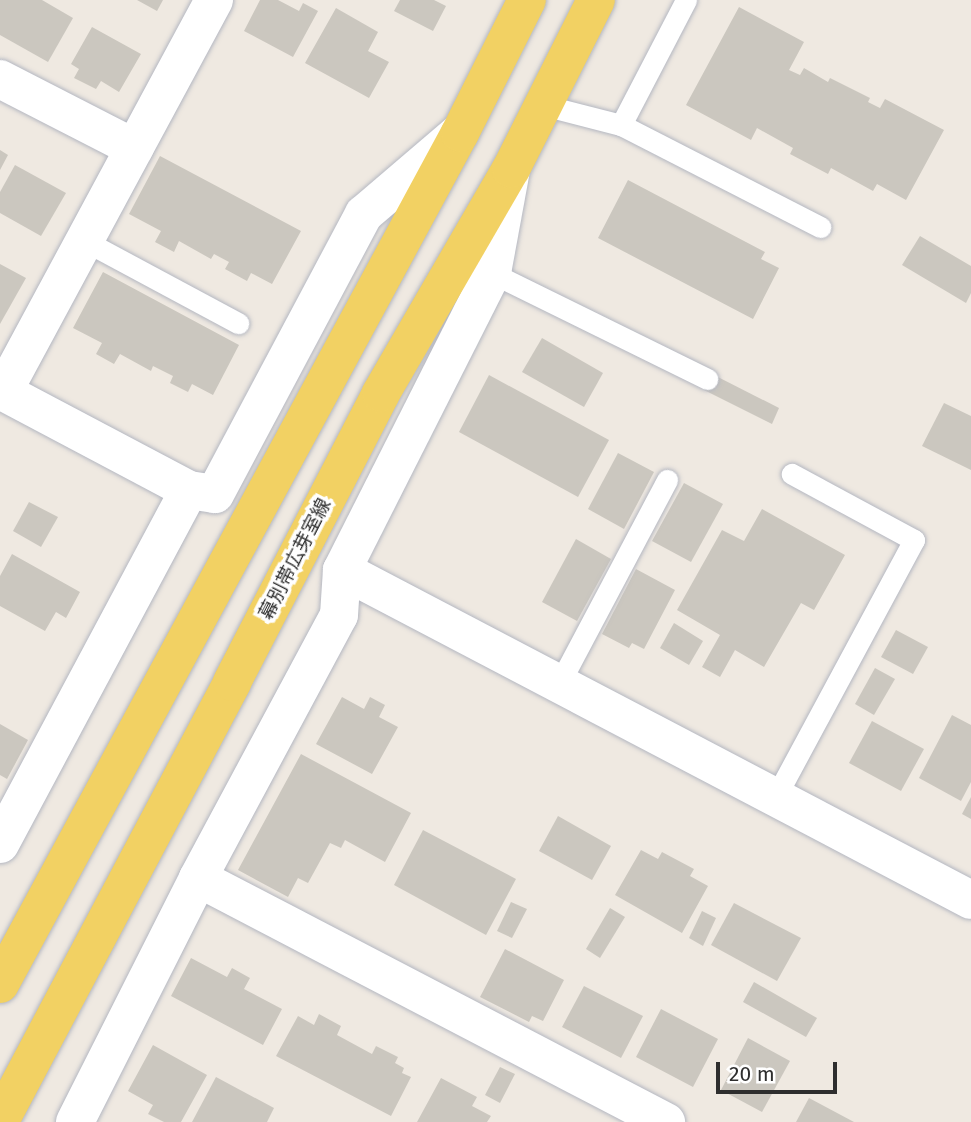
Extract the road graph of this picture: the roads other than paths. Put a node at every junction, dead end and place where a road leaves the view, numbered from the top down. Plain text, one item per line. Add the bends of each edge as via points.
1 (215, 0) edge
2 (527, 0) edge
3 (596, 0) edge
4 (686, 0) edge
5 (0, 79) edge
6 (543, 105) junction
7 (621, 125) junction
8 (460, 132) junction
9 (135, 148) junction
10 (510, 169) junction
11 (820, 228) dead end
12 (85, 241) junction
13 (492, 273) junction
14 (238, 323) dead end
15 (707, 379) dead end
16 (1, 391) edge
17 (792, 474) dead end
18 (667, 480) dead end
19 (189, 490) junction
20 (342, 570) junction
21 (559, 684) junction
22 (775, 798) junction
23 (6, 819) edge
24 (198, 878) junction
25 (971, 900) edge
26 (0, 984) edge
27 (85, 1119) edge
28 (0, 1121) edge
29 (666, 1122) edge

1 - 9 street
2 - 8 main road
3 - 6 main road, 幕別帯広芽室線
4 - 7 lane
5 - 9 street
6 - 7 lane
6 - 10 main road, 幕別帯広芽室線
7 - 11 lane
8 - 19 street via 364,214 215,494
8 - 26 main road
9 - 12 street
10 - 13 street
10 - 28 main road, 幕別帯広芽室線 via 381,393
12 - 14 lane
12 - 16 street
13 - 15 lane
13 - 20 street
16 - 19 street
17 - 22 lane via 914,540
18 - 21 lane
19 - 23 street
20 - 21 street
20 - 24 street via 339,615
21 - 22 street
22 - 25 street
24 - 27 street
24 - 29 street

